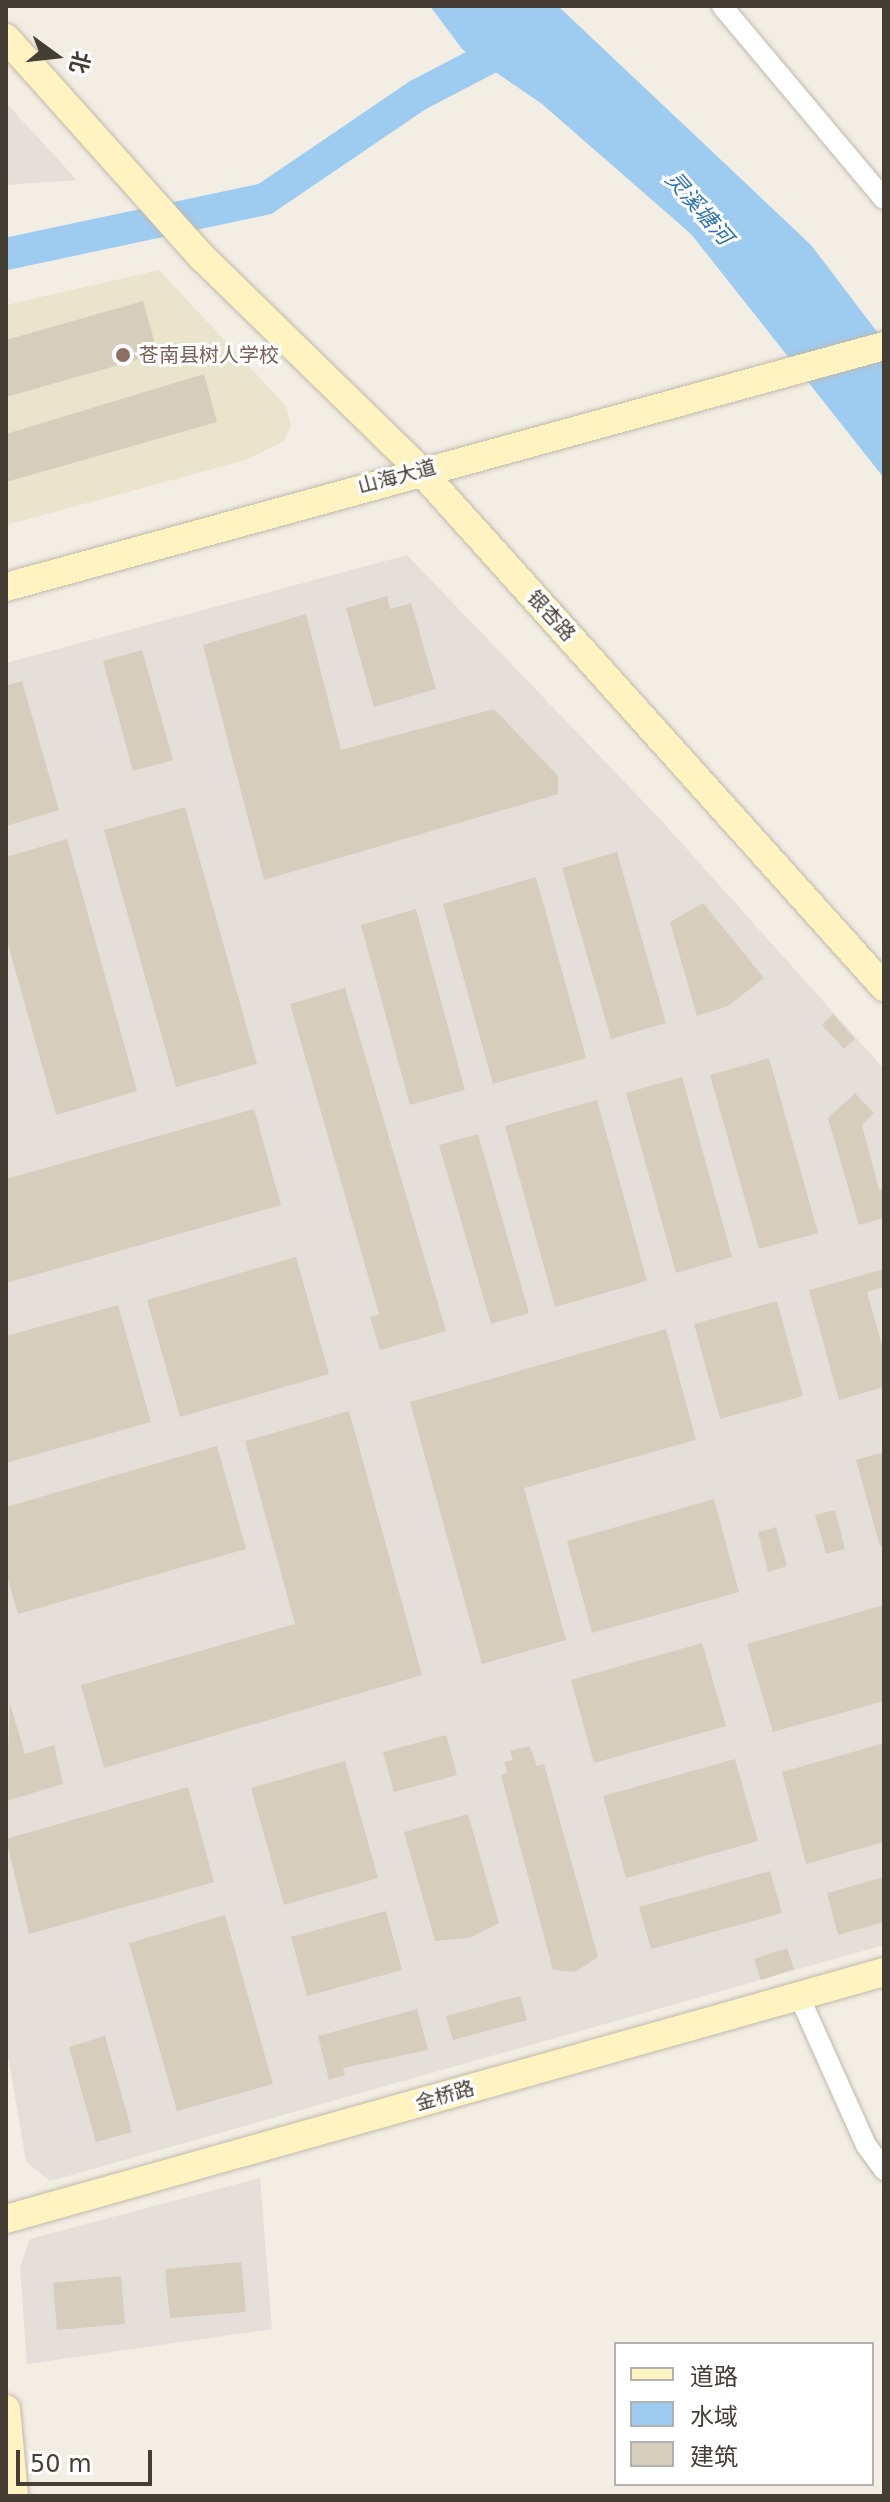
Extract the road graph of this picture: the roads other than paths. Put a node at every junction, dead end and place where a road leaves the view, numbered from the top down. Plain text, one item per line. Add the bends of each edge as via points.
1 (722, 6) edge
2 (6, 38) edge
3 (884, 199) edge
4 (884, 346) edge
5 (420, 470) junction
6 (6, 587) edge
7 (884, 987) edge
8 (884, 1972) edge
9 (799, 1996) junction
10 (884, 2170) edge
11 (6, 2219) edge
12 (6, 2409) edge
13 (14, 2496) edge

1 - 3 street
2 - 5 street, 银杏路 via 203,258
4 - 5 street, 山海大道
5 - 6 street, 山海大道
5 - 7 street, 银杏路
8 - 9 street, 金桥路
9 - 10 street via 866,2145
9 - 11 street, 金桥路
12 - 13 street

